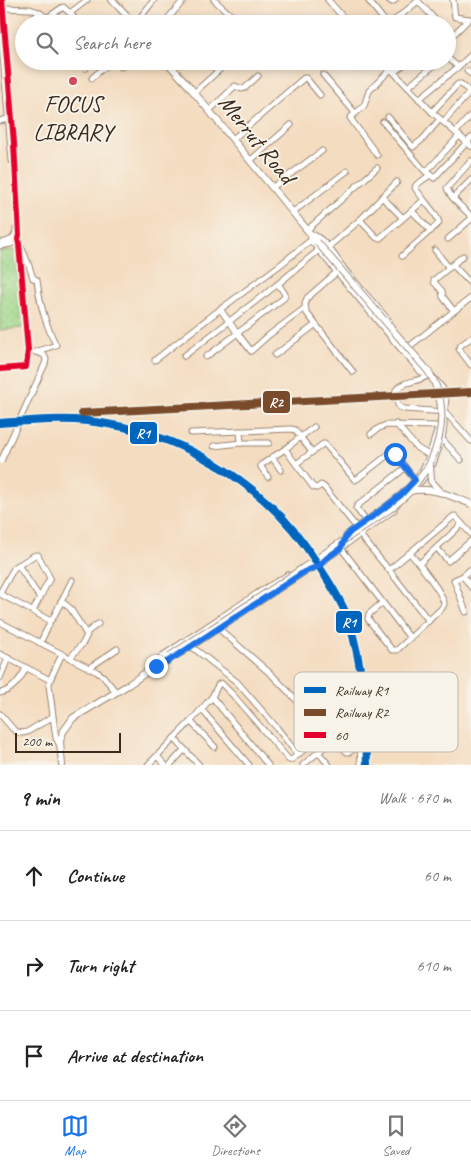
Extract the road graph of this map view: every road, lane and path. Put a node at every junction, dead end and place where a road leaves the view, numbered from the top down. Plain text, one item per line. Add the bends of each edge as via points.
1 (2, 0) edge
2 (87, 0) edge
3 (112, 0) edge
4 (118, 0) edge
5 (154, 0) edge
6 (184, 0) edge
7 (214, 0) edge
8 (328, 0) edge
9 (368, 0) edge
10 (389, 0) edge
11 (395, 0) edge
12 (453, 0) edge
13 (3, 8) junction
14 (40, 12) junction
15 (37, 15) edge
16 (42, 15) edge
17 (53, 15) edge
18 (71, 15) joint
19 (128, 15) edge
20 (129, 15) edge
21 (142, 15) edge
22 (171, 15) edge
23 (231, 15) dead end
24 (341, 15) edge
25 (381, 15) edge
26 (400, 15) edge
27 (430, 15) edge
28 (455, 15) edge
29 (456, 17) edge
30 (470, 17) edge
31 (0, 21) edge
32 (456, 32) edge
33 (471, 55) edge
34 (458, 67) edge
35 (101, 70) edge
36 (174, 70) edge
37 (219, 70) edge
38 (428, 70) edge
39 (454, 70) edge
40 (392, 71) joint
41 (323, 75) dead end
42 (258, 76) dead end
43 (92, 78) dead end
44 (408, 87) junction
45 (195, 92) junction
46 (470, 92) edge
47 (320, 94) dead end
48 (419, 99) junction
49 (210, 110) junction
50 (432, 112) junction
51 (356, 113) junction
52 (471, 115) edge
53 (388, 117) dead end
54 (8, 119) junction
55 (442, 120) junction
56 (0, 121) edge
57 (383, 122) dead end
58 (291, 126) dead end
59 (458, 134) junction
60 (233, 139) junction
61 (470, 142) edge
62 (410, 149) junction
63 (322, 151) dead end
64 (377, 155) dead end
65 (250, 160) junction
66 (471, 161) edge
67 (377, 168) dead end
68 (347, 170) dead end
69 (428, 174) junction
70 (471, 180) edge
71 (397, 182) dead end
72 (273, 187) junction
73 (382, 197) junction
74 (453, 198) junction
75 (424, 200) junction
76 (412, 211) junction
77 (293, 212) junction
78 (403, 218) junction
79 (471, 218) edge
80 (360, 220) junction
81 (431, 231) junction
82 (312, 236) junction
83 (448, 239) dead end
84 (19, 242) junction
85 (0, 244) edge
86 (328, 247) junction
87 (319, 250) junction
88 (435, 250) dead end
89 (402, 256) dead end
90 (463, 256) dead end
91 (451, 267) junction
92 (337, 272) junction
93 (278, 284) junction
94 (471, 284) edge
95 (470, 301) edge
96 (305, 308) junction
97 (220, 309) junction
98 (454, 310) junction
99 (229, 322) junction
100 (315, 325) junction
101 (238, 334) junction
102 (471, 338) edge
103 (410, 346) junction
104 (28, 350) junction
105 (35, 352) junction
106 (275, 355) dead end
107 (184, 356) dead end
108 (206, 357) dead end
109 (155, 360) dead end
110 (471, 365) edge
111 (0, 369) edge
112 (353, 372) dead end
113 (427, 376) junction
114 (435, 379) junction
115 (396, 390) dead end
116 (397, 401) dead end
117 (444, 414) junction
118 (396, 424) junction
119 (439, 426) junction
120 (314, 427) dead end
121 (240, 431) junction
122 (191, 433) dead end
123 (371, 434) dead end
124 (300, 437) junction
125 (442, 438) junction
126 (471, 440) edge
127 (241, 443) junction
128 (269, 443) dead end
129 (214, 446) dead end
130 (285, 449) junction
131 (312, 452) junction
132 (429, 455) junction
133 (272, 457) junction
134 (461, 460) dead end
135 (0, 462) edge
136 (296, 464) junction
137 (430, 464) junction
138 (405, 468) junction
139 (282, 470) dead end
140 (422, 475) junction
141 (268, 477) dead end
142 (416, 482) junction
143 (410, 491) junction
144 (441, 492) junction
145 (471, 504) edge
146 (366, 521) junction
147 (462, 524) junction
148 (357, 528) junction
149 (471, 534) edge
150 (360, 535) junction
151 (471, 541) edge
152 (342, 548) junction
153 (437, 548) junction
154 (410, 553) junction
155 (419, 564) junction
156 (18, 565) junction
157 (471, 569) edge
158 (389, 570) junction
159 (304, 572) junction
160 (463, 576) junction
161 (72, 580) dead end
162 (471, 587) edge
163 (0, 594) edge
164 (40, 598) junction
165 (61, 601) junction
166 (382, 603) junction
167 (33, 611) junction
168 (466, 612) dead end
169 (50, 621) junction
170 (0, 622) edge
171 (429, 622) junction
172 (98, 624) dead end
173 (218, 628) junction
174 (86, 633) junction
175 (410, 638) junction
176 (40, 643) junction
177 (191, 646) junction
178 (117, 649) dead end
179 (0, 654) edge
180 (62, 654) junction
181 (8, 658) junction
182 (70, 658) junction
183 (156, 666) junction
184 (26, 668) junction
185 (89, 668) junction
186 (0, 678) edge
187 (50, 680) junction
188 (116, 692) junction
189 (0, 693) edge
190 (212, 697) junction
191 (294, 698) edge
192 (202, 710) junction
193 (0, 714) edge
194 (52, 717) junction
195 (191, 722) junction
196 (174, 738) junction
197 (60, 746) junction
198 (215, 747) dead end
199 (184, 750) junction
200 (294, 750) edge
201 (296, 752) edge
202 (302, 752) edge
203 (318, 752) joint
204 (360, 752) edge
205 (298, 755) junction
206 (157, 756) junction
207 (62, 765) edge
208 (148, 765) edge
209 (166, 765) edge
210 (170, 765) edge
211 (199, 765) edge
212 (249, 765) edge
213 (268, 765) edge
214 (303, 765) edge
215 (329, 765) edge
216 (361, 765) edge

1 - 13 street
2 - 18 street
3 - 19 main road
4 - 20 main road
5 - 21 street
6 - 22 street
7 - 23 street
8 - 24 street
9 - 25 street
10 - 11 street
12 - 28 street
13 - 14 street
13 - 84 street
14 - 15 street
14 - 16 street
17 - 18 street via 63,7
26 - 27 street via 418,1
29 - 30 street
30 - 32 street
31 - 54 street
33 - 34 street
35 - 43 street
36 - 45 main road, Merrut Road
37 - 45 street
38 - 44 street
39 - 48 street
40 - 44 street
40 - 51 street via 369,91 366,103
41 - 51 street
42 - 49 street via 245,88 235,86
44 - 48 street
45 - 49 main road, Merrut Road
46 - 50 street via 458,84
46 - 55 street
47 - 60 street via 304,78
48 - 50 street
49 - 60 main road, Merrut Road
50 - 55 street
51 - 64 street via 350,120
52 - 59 street
53 - 62 street
54 - 56 street
54 - 85 street via 16,233 14,238
55 - 59 street
55 - 62 street
57 - 62 street
58 - 65 street
59 - 61 street
59 - 69 street
60 - 65 main road, Merrut Road
61 - 69 street via 435,178
62 - 69 street
63 - 72 street
65 - 72 main road, Merrut Road
66 - 74 street via 447,188
67 - 82 street
68 - 77 street
69 - 75 street via 415,188
70 - 74 street
71 - 73 street
72 - 77 main road, Merrut Road
73 - 78 street
73 - 80 street
74 - 79 street
75 - 76 street
75 - 81 street via 439,220
76 - 78 street
76 - 81 street
77 - 82 main road, Merrut Road
78 - 80 street via 378,239
79 - 83 street
80 - 86 street
81 - 89 street
82 - 86 street
82 - 87 street
82 - 97 street via 280,266
82 - 137 main road, Merrut Road, bridge via 435,381 442,410 441,428
84 - 85 street
84 - 104 street
84 - 105 street via 33,278 37,280 42,311 56,345
86 - 103 street
87 - 92 street
87 - 93 street
88 - 91 street
90 - 91 street
91 - 94 street
91 - 98 street via 434,281
92 - 96 street via 307,298
92 - 113 street
93 - 99 street
93 - 101 street via 284,298
95 - 98 street
96 - 100 street
96 - 101 street via 253,350
97 - 99 street
97 - 109 street
98 - 103 street
99 - 101 street
99 - 107 street
100 - 106 street
100 - 112 street
101 - 108 street
102 - 110 street via 459,349
103 - 114 street
104 - 105 street
104 - 111 street via 26,367
105 - 135 street, bridge via 44,355 45,364
113 - 114 street
113 - 115 street
114 - 117 street via 445,393
116 - 117 street via 400,408
117 - 119 street
117 - 125 street
117 - 126 street
118 - 119 street
118 - 123 street via 383,426
118 - 132 street via 416,448
119 - 132 street
120 - 124 street
121 - 122 street
121 - 124 street via 291,429
121 - 127 street
124 - 130 street
124 - 131 street
125 - 134 street
125 - 140 street via 437,456
127 - 128 street
127 - 129 street
130 - 133 street
130 - 136 street
131 - 136 street
131 - 138 street via 327,444 355,480 389,454 395,454
132 - 140 street
133 - 139 street
133 - 141 street via 261,466
136 - 148 street via 313,487 324,487
137 - 143 main road, bridge
137 - 144 main road, bridge via 431,481
138 - 142 street
138 - 146 street via 357,506
140 - 142 street
140 - 145 street via 444,492
142 - 145 street via 449,498
142 - 146 street
142 - 150 street via 403,502
143 - 144 main road, bridge
143 - 183 main road, bridge via 393,507
144 - 145 main road, bridge
146 - 148 street
147 - 149 street
147 - 153 street
147 - 154 street via 454,516
148 - 152 street via 347,535
150 - 152 street
150 - 158 street
151 - 153 street via 448,561
152 - 159 street via 319,566
152 - 166 street
153 - 155 street
154 - 155 street
154 - 158 street
155 - 171 street via 444,600 442,608
156 - 163 street
156 - 164 street
156 - 164 street via 38,556 50,578
157 - 160 street
158 - 171 street
159 - 173 street
159 - 183 street via 294,572 264,589 162,656
160 - 162 street
160 - 168 street via 454,582
161 - 165 street
163 - 167 street
164 - 167 street
165 - 169 street
165 - 174 street via 70,608
166 - 175 street
166 - 175 street via 369,614 368,620 392,650 397,650
167 - 169 street
169 - 176 street
170 - 176 street
171 - 175 street
172 - 174 street
173 - 177 street
173 - 191 street
174 - 182 street via 84,641
176 - 180 street
177 - 183 street
177 - 200 street via 237,682
178 - 185 street
179 - 181 street
180 - 182 street
180 - 187 street
181 - 184 street
181 - 186 street
182 - 185 street
183 - 188 main road
184 - 187 street
184 - 189 street via 18,681
185 - 188 street via 103,676
187 - 194 street
188 - 197 main road via 73,718 63,732
190 - 192 street
190 - 205 street via 221,683 289,760
190 - 213 street
192 - 195 street
192 - 212 street
193 - 194 street via 13,729 22,733
194 - 197 street
195 - 196 street
195 - 198 street
196 - 199 street
196 - 206 street
197 - 207 main road
199 - 210 street
199 - 211 street
201 - 205 street
202 - 205 street
203 - 214 street
203 - 215 street
204 - 216 street
206 - 208 street
206 - 209 street

